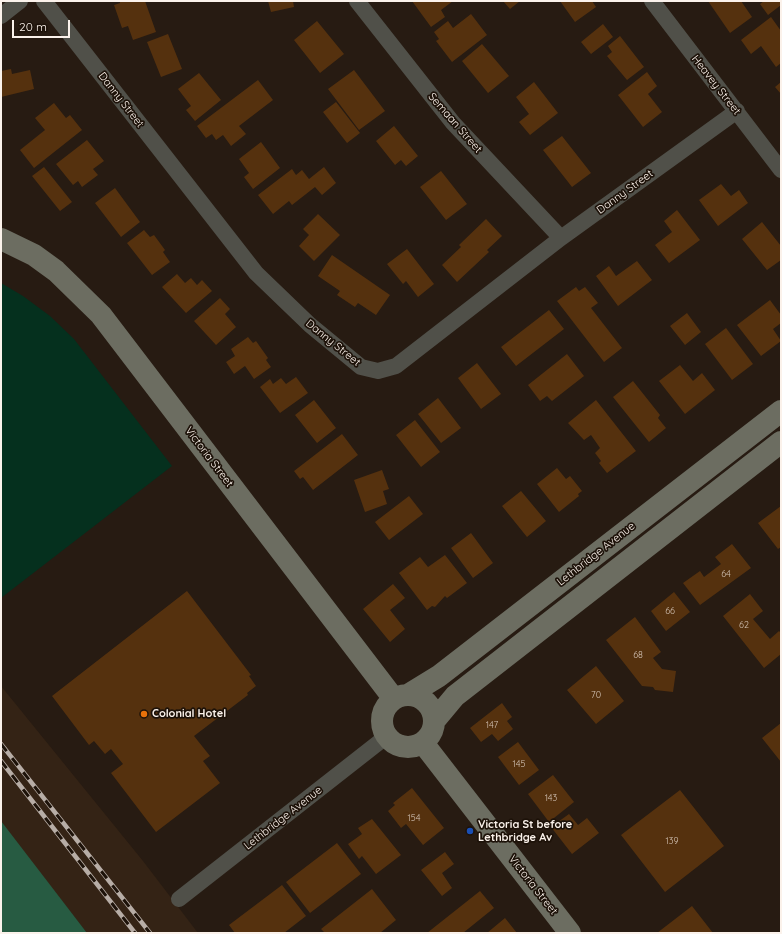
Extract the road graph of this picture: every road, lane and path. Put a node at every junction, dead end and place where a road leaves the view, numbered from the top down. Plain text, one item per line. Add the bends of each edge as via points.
1 (20, 1) edge
2 (44, 1) edge
3 (357, 1) edge
4 (652, 1) edge
5 (1, 16) edge
6 (737, 111) junction
7 (781, 170) edge
8 (561, 238) junction
9 (1, 239) edge
10 (781, 411) edge
11 (781, 442) edge
12 (401, 697) junction
13 (434, 720) junction
14 (387, 736) junction
15 (423, 743) junction
16 (179, 899) dead end
17 (570, 933) edge

1 - 5 street
2 - 8 street, Danny Street via 256,273 310,325 361,367 378,371 396,366
3 - 8 street, Semaan Street via 453,123
4 - 6 street, Heavey Street
6 - 7 street, Heavey Street
6 - 8 street, Danny Street
9 - 12 street, Victoria Street via 34,255 56,271 101,315
10 - 12 street, Lethbridge Avenue via 439,676
11 - 13 street via 455,696
12 - 13 street via 416,696 428,704 433,711
12 - 14 street via 383,712 382,720
13 - 15 street via 431,733
14 - 15 street via 393,742 408,747
14 - 16 street, Lethbridge Avenue
15 - 17 street, Victoria Street

